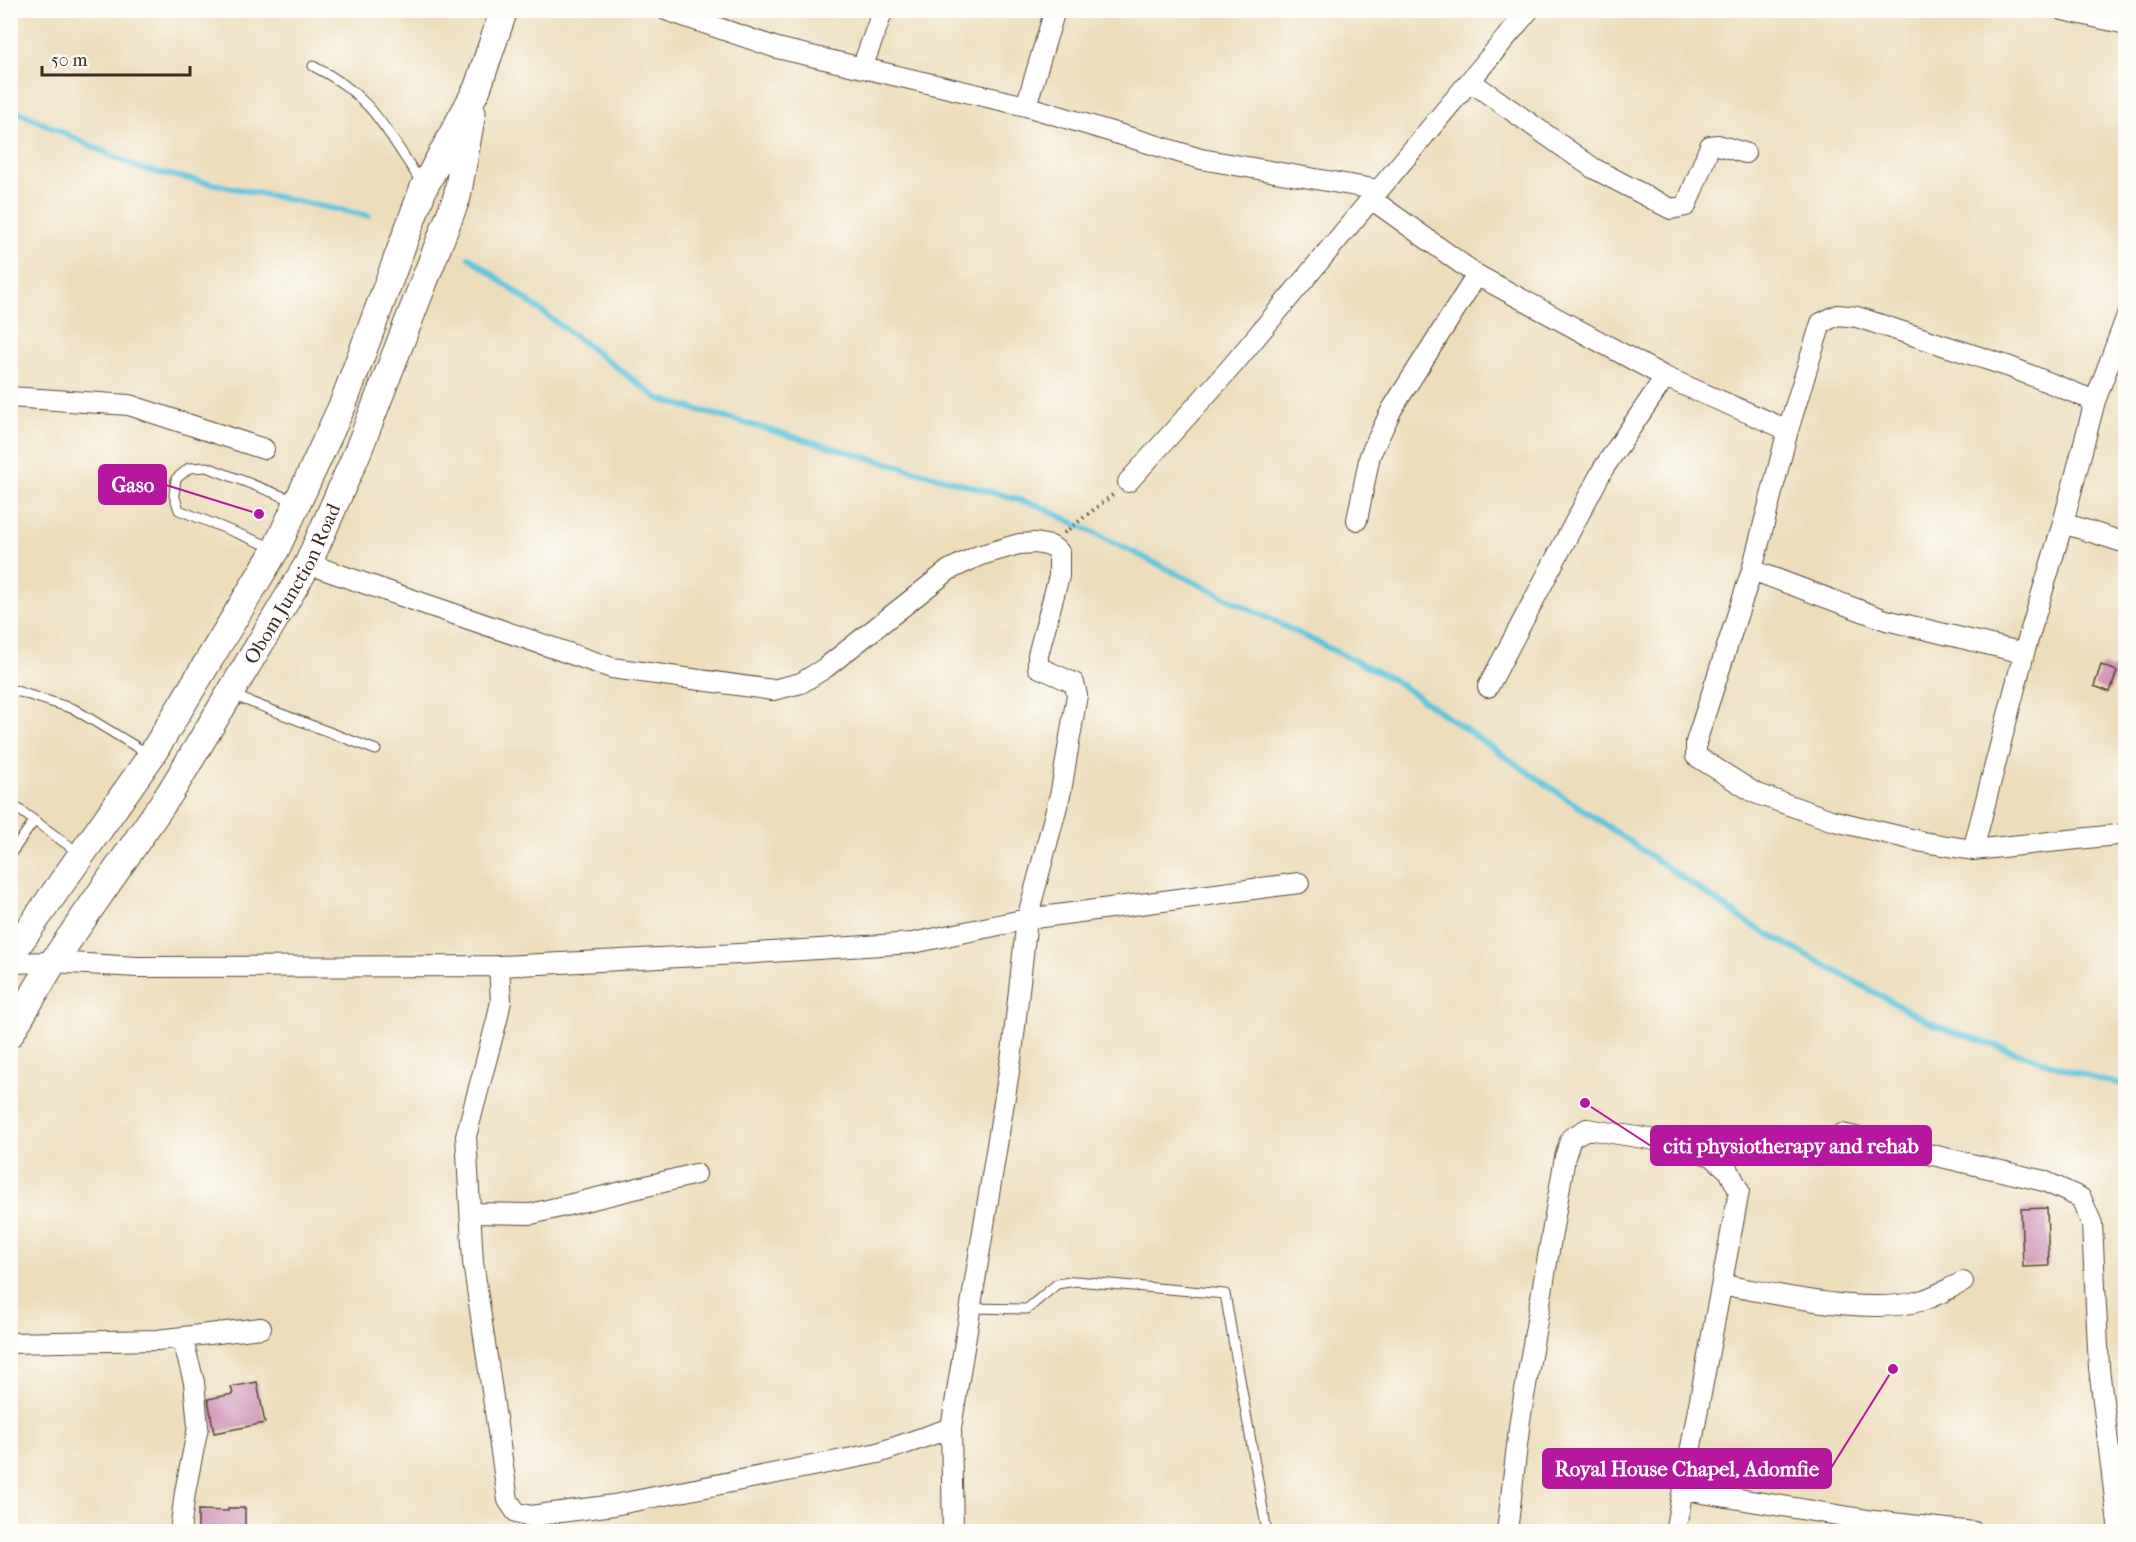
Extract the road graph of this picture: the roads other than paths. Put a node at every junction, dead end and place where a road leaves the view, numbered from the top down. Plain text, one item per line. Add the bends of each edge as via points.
1 (504, 10) edge
2 (666, 10) edge
3 (884, 10) edge
4 (1055, 10) edge
5 (1529, 10) edge
6 (2063, 10) edge
7 (2126, 24) edge
8 (312, 66) dead end
9 (862, 68) junction
10 (1470, 81) junction
11 (477, 88) junction
12 (1026, 106) junction
13 (1745, 153) dead end
14 (424, 187) junction
15 (1375, 194) junction
16 (1477, 275) junction
17 (2124, 329) edge
18 (1665, 377) junction
19 (10, 397) edge
20 (2095, 401) junction
21 (1788, 430) junction
22 (264, 449) dead end
23 (1128, 482) road end
24 (298, 502) junction
25 (1357, 520) dead end
26 (2063, 523) junction
27 (2126, 543) edge
28 (276, 549) junction
29 (308, 564) junction
30 (1752, 570) junction
31 (2024, 653) junction
32 (1488, 687) dead end
33 (10, 689) edge
34 (229, 695) junction
35 (376, 750) dead end
36 (151, 756) junction
37 (10, 803) edge
38 (34, 821) junction
39 (2126, 834) edge
40 (1973, 850) junction
41 (10, 855) edge
42 (83, 856) junction
43 (1299, 883) dead end
44 (1027, 920) junction
45 (10, 956) edge
46 (52, 962) junction
47 (10, 963) edge
48 (499, 966) junction
49 (10, 1034) edge
50 (1842, 1134) dead end
51 (696, 1174) dead end
52 (471, 1213) junction
53 (1963, 1282) dead end
54 (1723, 1285) junction
55 (971, 1308) junction
56 (261, 1328) dead end
57 (182, 1338) junction
58 (10, 1343) edge
59 (951, 1428) junction
60 (1684, 1490) junction
61 (180, 1532) edge
62 (953, 1532) edge
63 (1268, 1532) edge
64 (1507, 1532) edge
65 (1676, 1532) edge
66 (1974, 1532) edge
67 (2119, 1532) edge

1 - 11 main road, Obom Junction Road
2 - 9 street via 777,48
3 - 9 street
4 - 12 street
5 - 10 street
6 - 7 street
8 - 14 lane via 339,79 368,103
9 - 12 street
10 - 13 street via 1593,168 1671,209 1686,206 1710,146
10 - 15 street
11 - 14 main road, Obom Junction Road
11 - 29 main road, Obom Junction Road via 457,197 358,451
12 - 15 street via 1201,159
14 - 24 main road, Obom Junction Road via 343,404
15 - 16 street
15 - 23 street via 1232,366
16 - 18 street
16 - 25 street via 1392,409 1371,455
17 - 20 street
18 - 21 street
18 - 32 street via 1597,478
19 - 22 street via 129,405
20 - 21 street via 2010,367 1857,317 1838,315 1821,323
20 - 26 street
21 - 30 street
24 - 28 main road, Obom Junction Road
24 - 28 lane via 207,467 189,468 176,479 174,495 179,510
26 - 27 street
26 - 31 street
28 - 36 main road, Obom Junction Road
29 - 34 main road, Obom Junction Road
29 - 44 street via 612,668 773,690 801,683 825,668 949,570 1000,547 1035,543 1047,546 1059,552 1061,562 1038,667 1074,683 1077,694 1061,791
30 - 31 street via 1886,620
30 - 40 street via 1696,742 1696,756 1755,793 1831,820
31 - 40 street
33 - 36 lane via 74,709
34 - 35 lane
34 - 46 main road, Obom Junction Road via 170,793
36 - 42 main road, Obom Junction Road
37 - 38 lane
38 - 41 lane
38 - 42 lane
39 - 40 street
42 - 45 main road, Obom Junction Road
43 - 44 street
44 - 48 street via 913,943
44 - 55 street via 1012,1053
46 - 47 street
46 - 48 street via 137,967
46 - 49 main road, Obom Junction Road
48 - 52 street via 501,1001 466,1136
50 - 67 street via 2044,1181 2081,1198 2092,1224 2099,1368
51 - 52 street via 531,1214
52 - 59 street via 473,1262 508,1500 516,1512 530,1516 614,1505 878,1453
53 - 54 street via 1920,1301 1883,1305 1843,1304
54 - 60 street
54 - 64 street via 1739,1191 1729,1171 1712,1156 1656,1140 1587,1129 1571,1138 1520,1420
55 - 59 street
55 - 63 lane via 1027,1309 1057,1284 1076,1281 1225,1294
56 - 57 street
57 - 58 street
57 - 61 street via 194,1382 198,1427
59 - 62 street
60 - 65 street
60 - 66 street via 1874,1521

